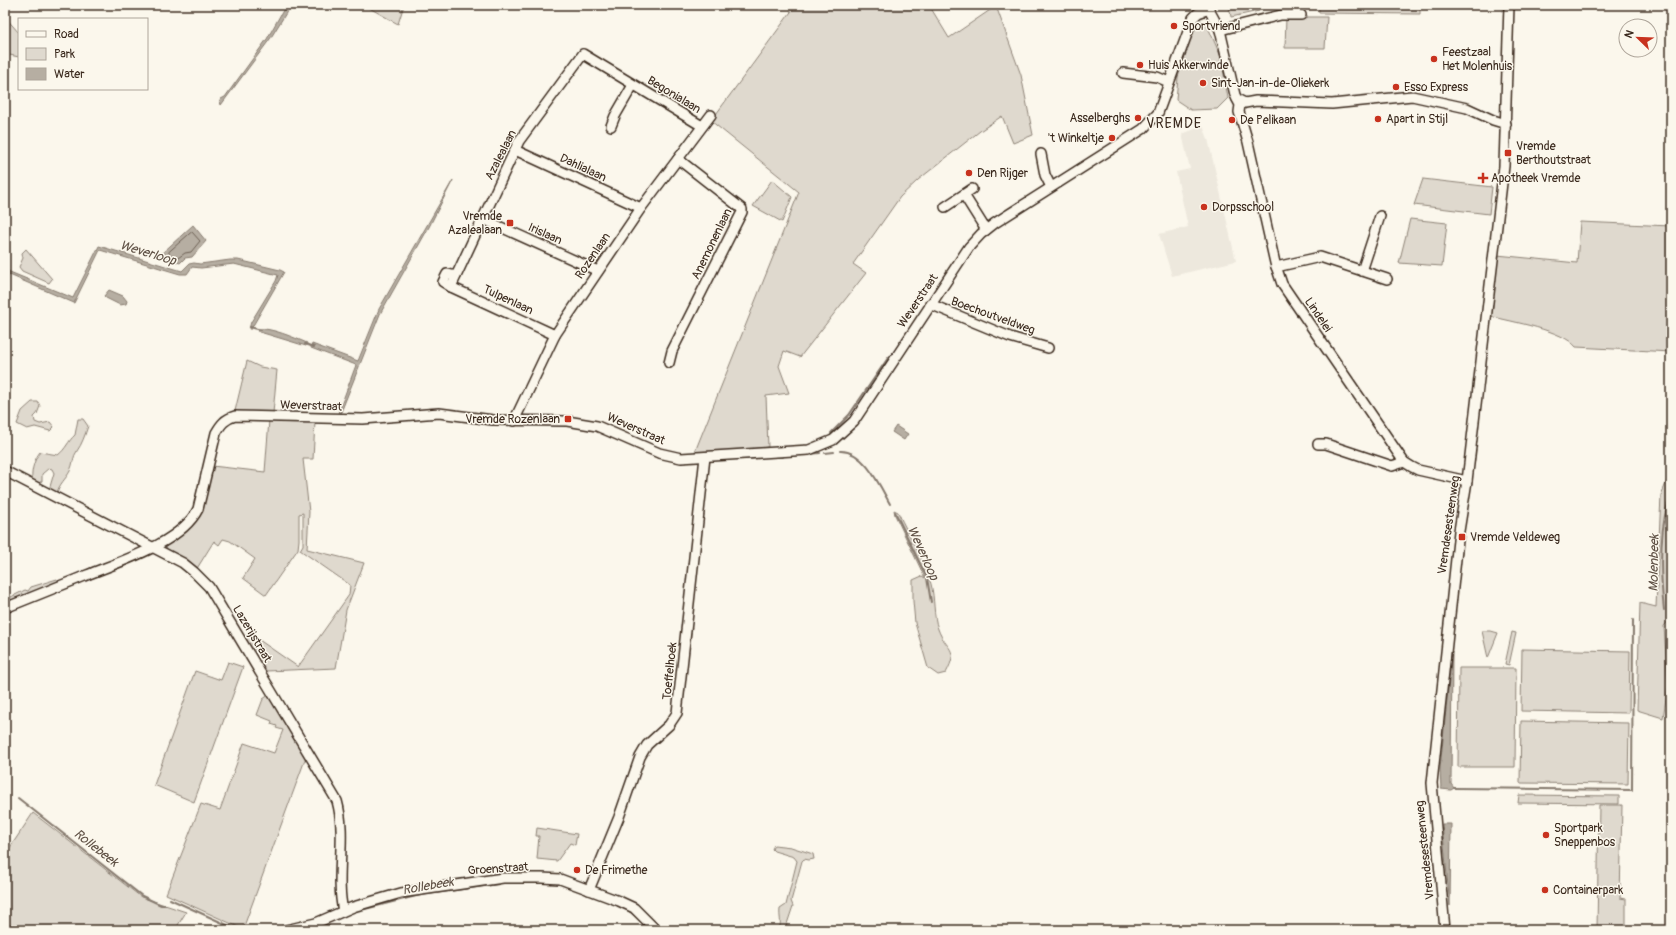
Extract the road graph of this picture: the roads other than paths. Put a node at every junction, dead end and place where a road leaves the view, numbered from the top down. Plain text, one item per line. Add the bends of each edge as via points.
1 (1281, 5) edge
2 (1509, 5) edge
3 (1208, 7) edge
4 (1281, 15) junction
5 (1301, 15) dead end
6 (1220, 30) junction
7 (583, 54) joint
8 (1123, 73) dead end
9 (1169, 82) junction
10 (633, 85) junction
11 (1237, 99) junction
12 (710, 115) dead end
13 (1506, 124) junction
14 (611, 126) dead end
15 (702, 126) junction
16 (515, 150) junction
17 (1041, 154) dead end
18 (678, 159) junction
19 (1051, 187) junction
20 (972, 189) dead end
21 (964, 195) junction
22 (945, 207) dead end
23 (641, 208) junction
24 (1380, 216) dead end
25 (482, 219) junction
26 (986, 230) junction
27 (1276, 267) junction
28 (598, 271) junction
29 (1362, 271) junction
30 (1386, 279) dead end
31 (451, 287) joint
32 (930, 304) junction
33 (555, 335) junction
34 (1048, 348) dead end
35 (669, 363) dead end
36 (514, 421) junction
37 (1318, 444) dead end
38 (705, 457) junction
39 (1404, 462) junction
40 (5, 471) edge
41 (1467, 481) junction
42 (154, 547) junction
43 (5, 608) edge
44 (589, 890) junction
45 (342, 911) junction
46 (286, 930) edge
47 (656, 930) edge
48 (1445, 930) edge

1 - 4 street
2 - 13 street, Vremdesesteenweg
3 - 6 street, Lindelei
3 - 9 street via 1193,18
4 - 5 street
4 - 6 street
6 - 11 street, Lindelei
7 - 10 street, Begonialaan
7 - 16 street, Azalealaan
8 - 9 street via 1157,77
9 - 19 street, Weverstraat via 1158,113 1143,129
10 - 14 street, Begonialaan via 614,116
10 - 15 street, Begonialaan
11 - 13 street via 1245,103 1256,101 1332,104 1412,96 1468,108
11 - 27 street, Lindelei
12 - 15 street, Rozenlaan
13 - 41 street, Vremdesesteenweg via 1504,166
15 - 18 street, Rozenlaan
16 - 23 street, Dahlialaan
16 - 25 street, Azalealaan
17 - 19 street via 1045,175
18 - 23 street, Rozenlaan
18 - 35 street, Anemonenlaan via 742,208 742,212 672,350
19 - 26 street, Weverstraat
20 - 21 street
21 - 22 street
21 - 26 street
23 - 28 street, Rozenlaan
24 - 29 street
25 - 28 street, Irislaan
25 - 31 street, Azalealaan via 456,276 447,274 443,282
26 - 32 street, Weverstraat via 969,247
27 - 29 street via 1320,257
27 - 39 street, Lindelei via 1282,284
28 - 33 street, Rozenlaan
29 - 30 street
31 - 33 street, Tulpenlaan
32 - 34 street, Boechoutveldweg via 1010,337
32 - 38 street, Weverstraat via 854,422 833,440 809,450
33 - 36 street, Rozenlaan
36 - 38 street, Weverstraat via 567,421 597,426 669,456
36 - 42 street, Weverstraat via 438,414 363,419 242,415 228,418 221,423 216,433 198,509 193,518
37 - 39 street via 1326,444 1392,466
38 - 44 street, Toeffelhoek via 678,709 669,725 647,745 640,757
39 - 41 street, Lindelei via 1418,470
40 - 42 street, Lazerijstraat
41 - 48 street, Vremdesesteenweg via 1458,539 1432,782
42 - 43 street, Weverstraat
42 - 45 street, Lazerijstraat via 183,562 209,587 337,801 340,818 339,883
44 - 45 street, Groenstraat via 560,880 503,878 401,893
44 - 47 street, Groenstraat via 634,908
45 - 46 street, Groenstraat via 316,923

